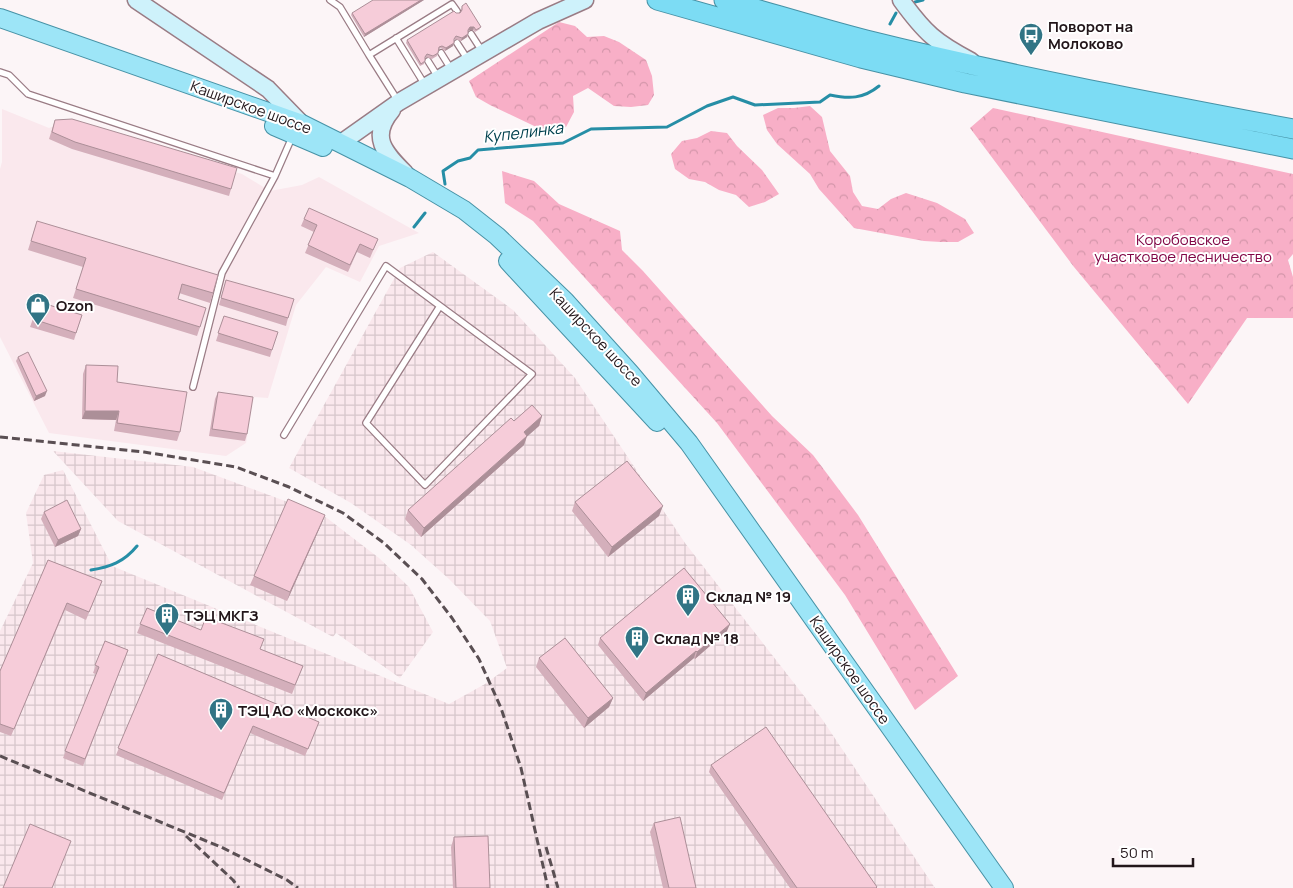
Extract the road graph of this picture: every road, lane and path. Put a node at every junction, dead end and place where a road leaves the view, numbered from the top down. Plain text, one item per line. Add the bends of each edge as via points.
1 (136, 0) edge
2 (330, 0) edge
3 (554, 0) edge
4 (585, 0) edge
5 (656, 0) edge
6 (724, 0) edge
7 (901, 0) edge
8 (451, 2) edge
9 (457, 11) edge
10 (438, 12) junction
11 (0, 18) edge
12 (443, 20) edge
13 (538, 21) junction
14 (422, 22) junction
15 (0, 29) edge
16 (409, 30) junction
17 (427, 30) edge
18 (471, 34) dead end
19 (396, 38) junction
20 (413, 38) edge
21 (457, 43) dead end
22 (441, 53) dead end
23 (369, 55) junction
24 (476, 57) junction
25 (428, 61) dead end
26 (985, 67) junction
27 (0, 72) edge
28 (439, 79) junction
29 (399, 102) junction
30 (298, 129) junction
31 (1293, 129) edge
32 (341, 143) junction
33 (1293, 149) edge
34 (275, 176) junction
35 (410, 178) junction
36 (440, 306) junction
37 (193, 388) dead end
38 (284, 435) dead end
39 (990, 888) edge
40 (1004, 888) edge

1 - 30 main road via 268,89
2 - 23 lane via 340,7
3 - 13 main road via 550,10
4 - 13 main road
5 - 33 highway via 861,58 965,83
6 - 26 highway via 866,40
7 - 26 main road via 928,35
8 - 9 lane
8 - 10 lane
10 - 12 lane
10 - 14 lane
11 - 30 main road, Каширское шоссе
13 - 24 main road
14 - 16 lane
14 - 17 lane
15 - 30 main road, Каширское шоссе
16 - 19 lane
16 - 20 lane
18 - 24 lane
19 - 23 lane
19 - 28 lane
21 - 24 lane
22 - 28 lane
23 - 29 lane
24 - 28 main road
25 - 28 lane
26 - 31 highway
27 - 34 lane via 9,75 28,94
28 - 29 main road
29 - 32 main road
29 - 35 main road via 383,125 382,147
30 - 32 main road, Каширское шоссе
30 - 34 lane
30 - 39 main road, Каширское шоссе via 439,206 485,239 655,420
32 - 35 main road, Каширское шоссе
34 - 37 lane via 222,273
35 - 40 main road, Каширское шоссе via 464,210 513,250 630,372 688,443
36 - 36 lane via 532,374 426,485 366,423
36 - 38 lane via 386,266

